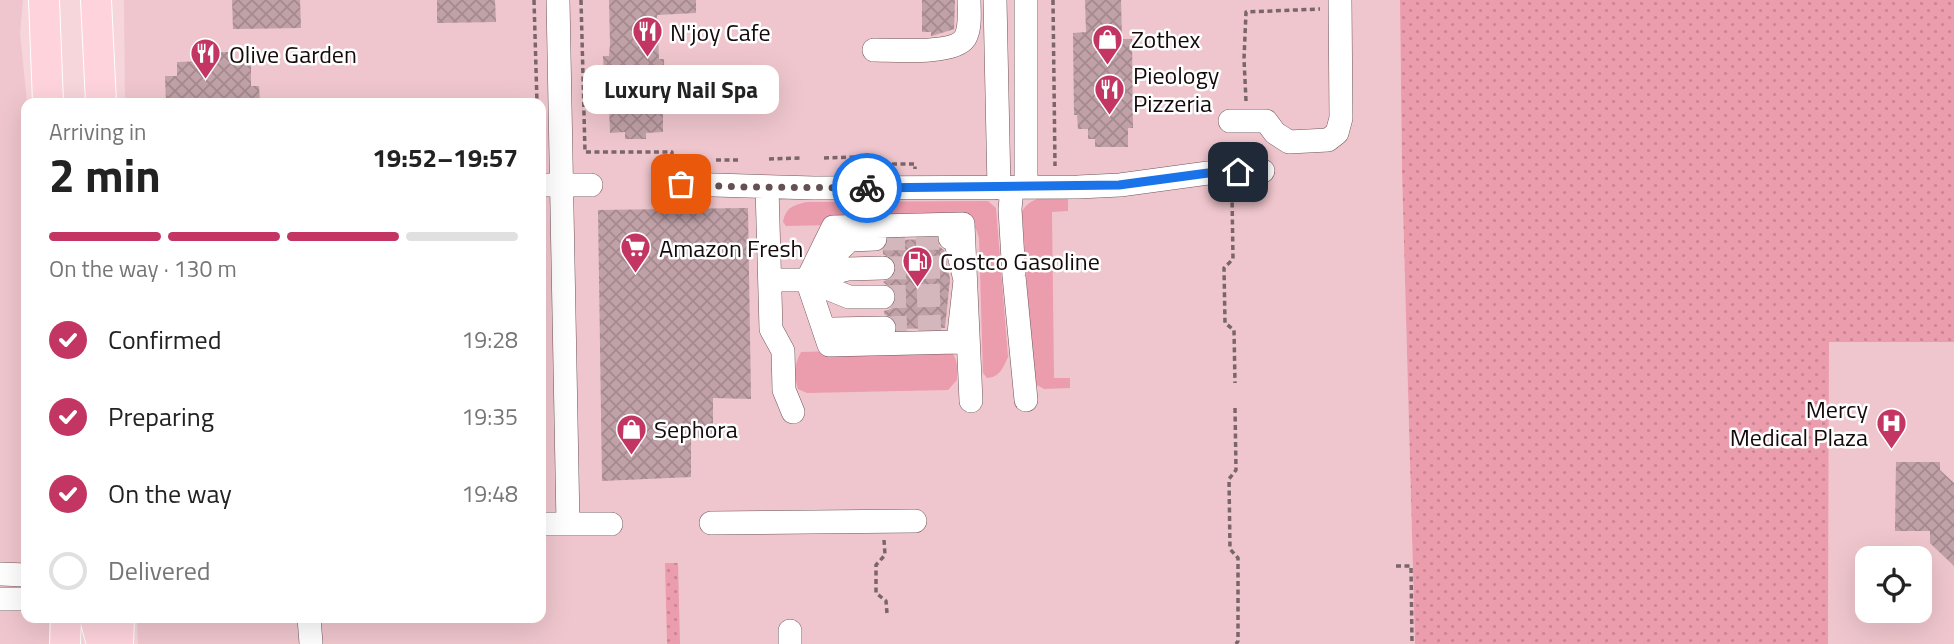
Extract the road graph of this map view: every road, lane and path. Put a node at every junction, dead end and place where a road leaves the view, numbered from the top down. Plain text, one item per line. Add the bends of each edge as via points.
1 (44, 0) edge
2 (96, 0) edge
3 (534, 0) edge
4 (558, 0) edge
5 (582, 0) edge
6 (969, 0) edge
7 (995, 0) edge
8 (1026, 0) edge
9 (1053, 0) edge
10 (1340, 4) edge
11 (874, 50) dead end
12 (48, 98) edge
13 (101, 98) edge
14 (537, 98) edge
15 (1239, 121) joint
16 (800, 158) dead end
17 (824, 158) dead end
18 (769, 159) dead end
19 (681, 160) dead end
20 (716, 160) dead end
21 (741, 160) dead end
22 (865, 164) dead end
23 (1055, 169) dead end
24 (1263, 171) dead end
25 (681, 184) dead end
26 (551, 185) edge
27 (591, 185) dead end
28 (1232, 186) dead end
29 (767, 187) junction
30 (1012, 188) junction
31 (950, 238) dead end
32 (883, 239) tunnel mouth
33 (883, 268) tunnel mouth
34 (770, 280) junction
35 (807, 280) junction
36 (955, 281) junction
37 (883, 297) tunnel mouth
38 (951, 326) dead end
39 (884, 327) tunnel mouth
40 (1235, 383) dead end
41 (1026, 400) dead end
42 (971, 401) dead end
43 (1235, 408) dead end
44 (793, 412) dead end
45 (915, 522) dead end
46 (711, 523) dead end
47 (546, 524) edge
48 (568, 524) junction
49 (611, 524) dead end
50 (872, 540) dead end
51 (1396, 566) dead end
52 (0, 574) edge
53 (21, 575) edge
54 (0, 599) edge
55 (21, 599) edge
56 (887, 613) dead end
57 (66, 623) edge
58 (96, 623) edge
59 (119, 623) edge
60 (309, 623) edge
61 (311, 643) edge
62 (65, 644) edge
63 (102, 644) edge
64 (118, 644) edge
65 (1236, 644) edge
66 (1412, 644) edge

1 - 12 main road
2 - 13 main road
3 - 14 path
4 - 26 lane
5 - 19 path via 585,152 672,152 672,160
6 - 11 lane via 967,36 959,44
7 - 30 lane
8 - 30 lane
9 - 23 path
10 - 15 path via 1246,12
10 - 15 lane via 1341,118 1337,133 1328,140 1289,142 1266,121
16 - 18 path
17 - 22 path via 856,158
20 - 21 path
24 - 30 lane via 1119,185
25 - 29 lane
26 - 27 lane
26 - 48 lane
28 - 40 path via 1233,259 1224,268 1225,323 1234,330
29 - 30 lane
29 - 34 lane
30 - 41 lane via 1013,263
31 - 36 lane via 955,239
32 - 35 lane via 850,240
33 - 35 lane via 848,269
34 - 35 lane
34 - 44 lane via 771,329 783,351 784,390
35 - 36 lane via 833,228 963,224
35 - 36 lane via 829,345 958,342
35 - 37 lane via 849,298
35 - 39 lane via 834,330
36 - 38 lane via 955,325
36 - 42 lane
43 - 65 path via 1236,470 1229,479 1230,549 1238,558
45 - 46 lane
47 - 48 lane
48 - 49 lane
50 - 56 path via 884,540 885,555 876,565 876,593 886,601
51 - 66 path via 1411,566
52 - 53 lane
54 - 55 lane
57 - 62 main road
58 - 63 main road
59 - 64 main road
60 - 61 lane

